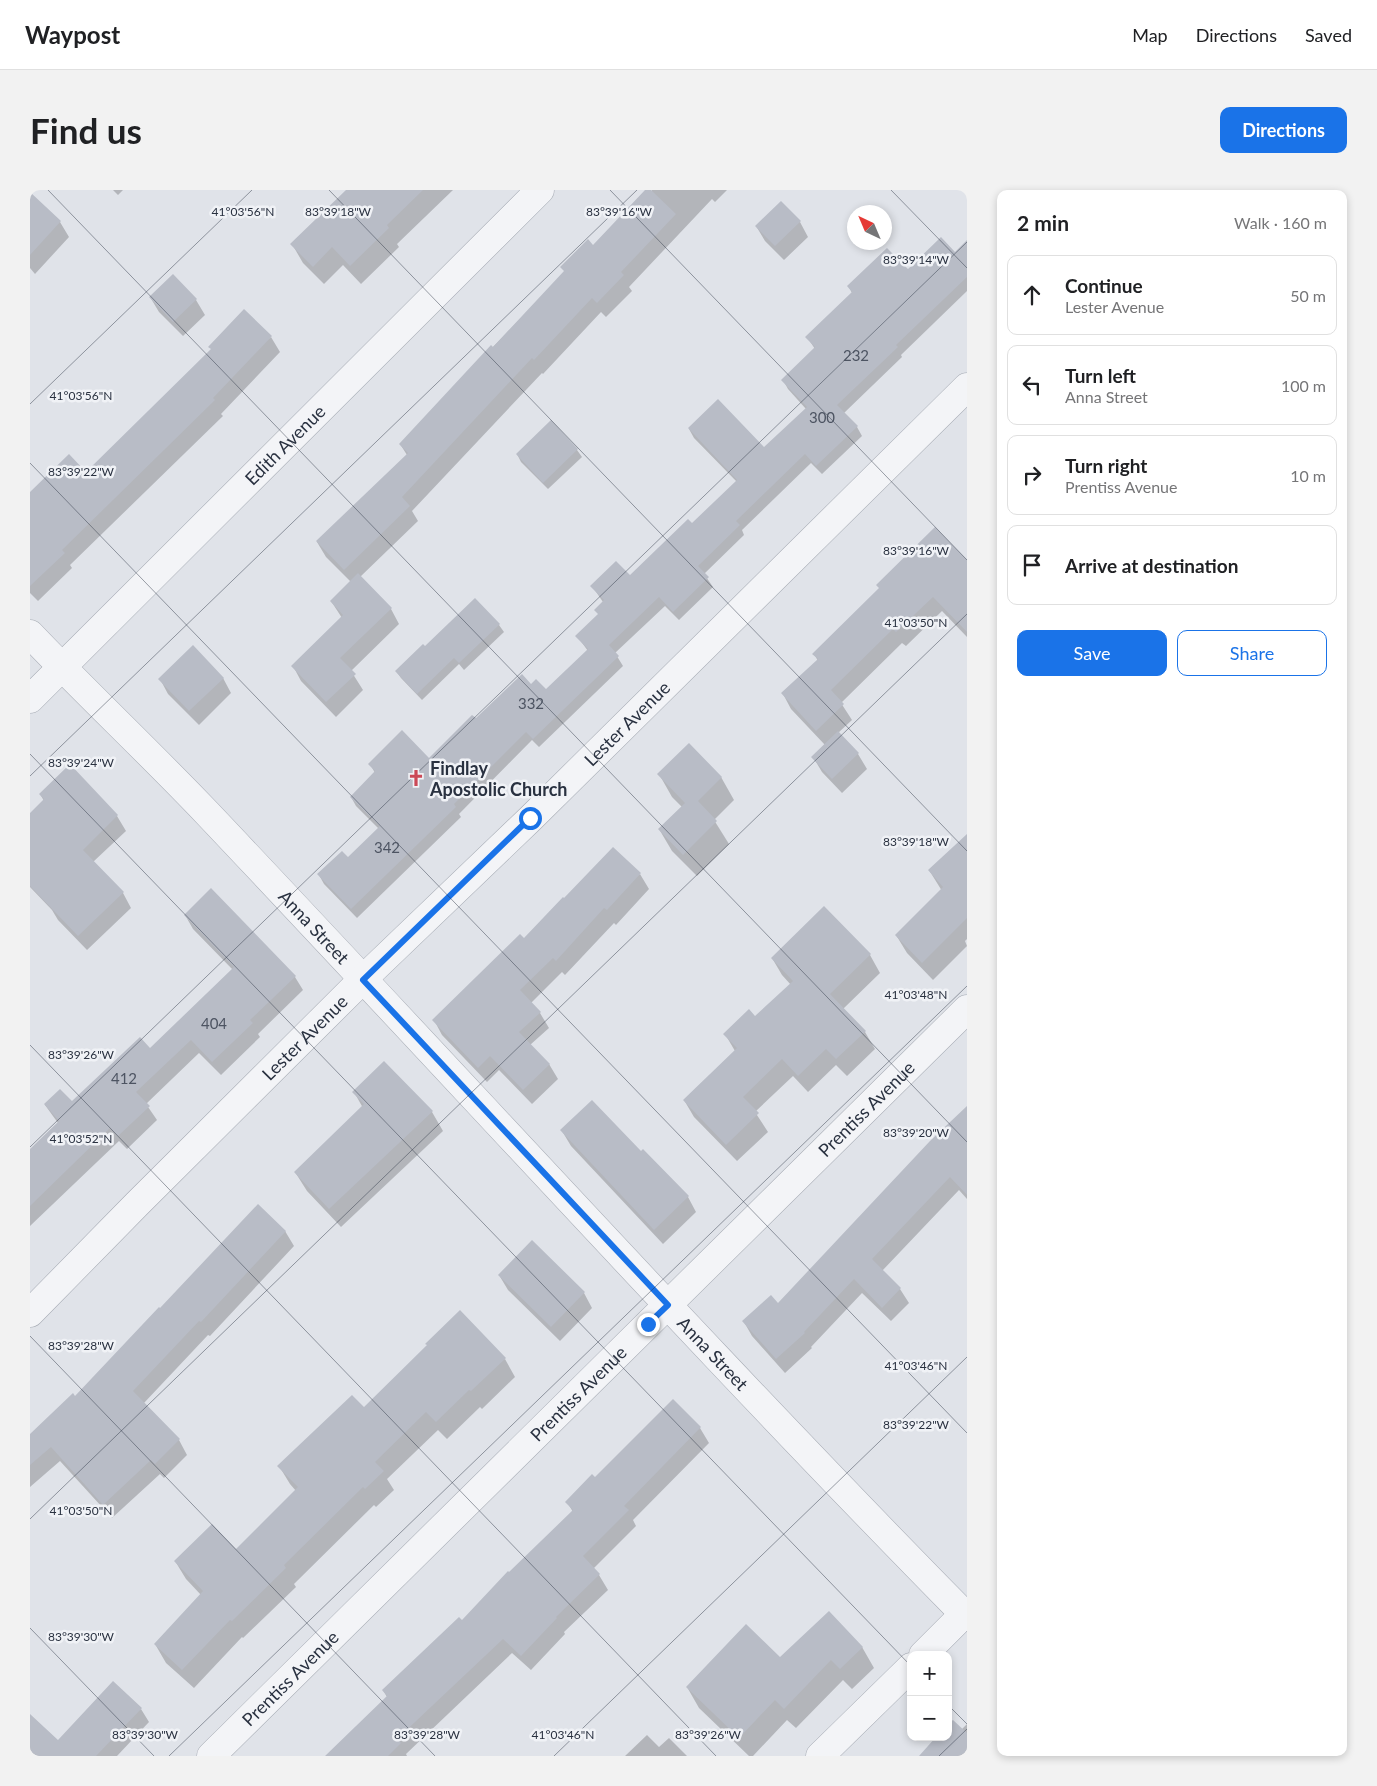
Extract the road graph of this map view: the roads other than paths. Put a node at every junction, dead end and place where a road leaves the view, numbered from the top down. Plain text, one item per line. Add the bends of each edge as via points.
1 (540, 190) edge
2 (967, 387) edge
3 (30, 634) edge
4 (62, 667) junction
5 (30, 700) edge
6 (363, 980) junction
7 (967, 1009) edge
8 (668, 1305) junction
9 (30, 1313) edge
10 (966, 1612) edge
11 (927, 1651) edge
12 (907, 1670) edge
13 (211, 1756) edge
14 (820, 1756) edge

1 - 4 street, Edith Avenue
2 - 6 street, Lester Avenue
3 - 4 street, Anna Street
4 - 5 street, Edith Avenue
4 - 6 street, Anna Street via 204,809
6 - 8 street, Anna Street
6 - 9 street, Lester Avenue
7 - 8 street, Prentiss Avenue
8 - 10 street, Anna Street via 888,1536
8 - 13 street, Prentiss Avenue
10 - 11 street
12 - 14 street

